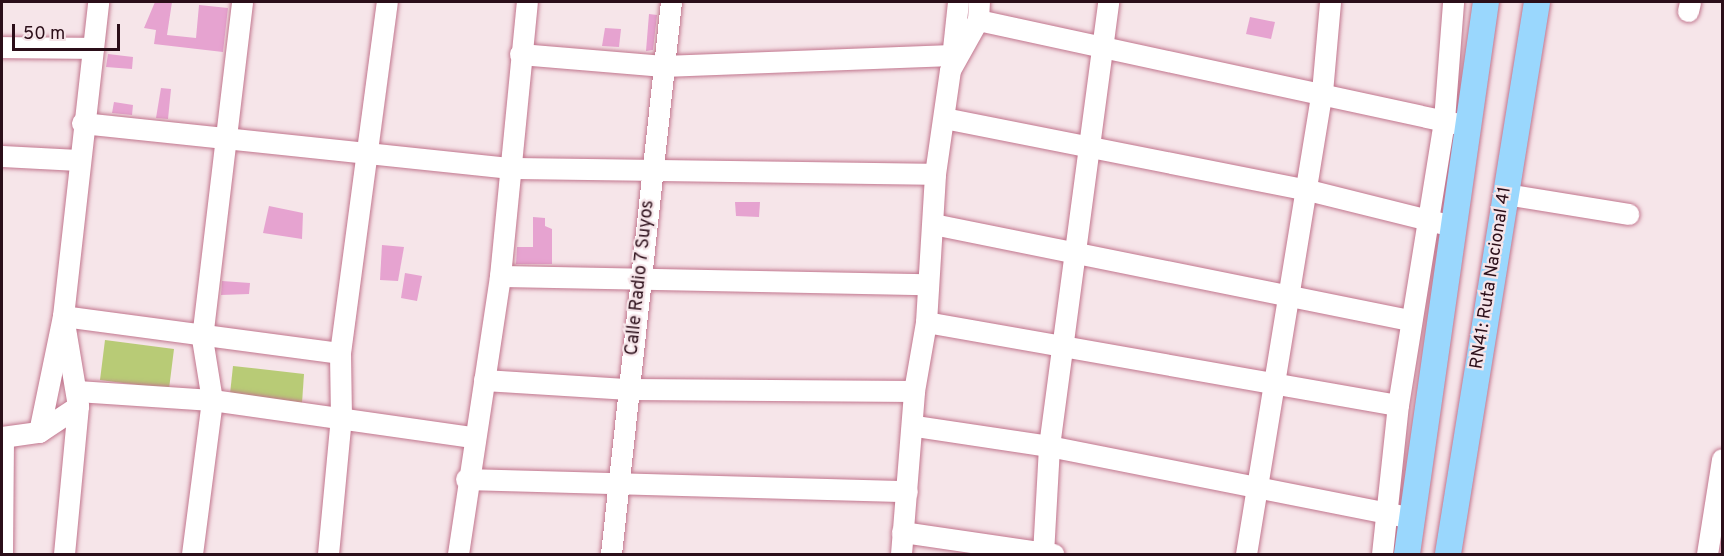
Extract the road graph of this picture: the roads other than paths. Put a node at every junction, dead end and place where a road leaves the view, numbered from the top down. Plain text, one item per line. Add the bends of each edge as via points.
1 (98, 2) edge
2 (242, 2) edge
3 (387, 2) edge
4 (527, 2) edge
5 (671, 2) edge
6 (958, 2) edge
7 (1108, 2) edge
8 (1327, 2) edge
9 (1453, 2) edge
10 (1486, 2) edge
11 (1537, 2) edge
12 (979, 11) edge
13 (1102, 45) junction
14 (2, 48) edge
15 (93, 48) junction
16 (520, 54) junction
17 (951, 62) junction
18 (663, 66) junction
19 (1322, 93) junction
20 (944, 118) junction
21 (82, 123) junction
22 (1456, 123) junction
23 (224, 139) junction
24 (1090, 149) junction
25 (366, 151) junction
26 (2, 156) edge
27 (78, 160) junction
28 (508, 168) junction
29 (652, 173) junction
30 (935, 174) junction
31 (1304, 189) junction
32 (1506, 194) junction
33 (1628, 214) dead end
34 (1425, 220) junction
35 (933, 224) junction
36 (1452, 226) junction
37 (1077, 253) junction
38 (500, 276) junction
39 (643, 277) junction
40 (928, 284) junction
41 (1288, 296) junction
42 (63, 316) junction
43 (1410, 320) junction
44 (926, 322) junction
45 (202, 338) junction
46 (1066, 348) junction
47 (340, 353) junction
48 (484, 380) junction
49 (1276, 386) junction
50 (629, 388) junction
51 (914, 391) junction
52 (78, 399) junction
53 (212, 400) junction
54 (1398, 405) junction
55 (341, 417) junction
56 (915, 426) junction
57 (39, 432) junction
58 (2, 437) edge
59 (472, 437) junction
60 (1049, 446) junction
61 (1722, 459) edge
62 (466, 479) junction
63 (620, 481) junction
64 (1257, 490) junction
65 (907, 491) junction
66 (1400, 516) junction
67 (902, 532) junction
68 (1046, 554) edge
69 (2, 555) edge
70 (63, 555) edge
71 (192, 555) edge
72 (328, 555) edge
73 (458, 555) edge
74 (610, 555) edge
75 (901, 555) edge
76 (1246, 555) edge
77 (1382, 555) edge
78 (1407, 555) edge
79 (1448, 555) edge
80 (1707, 555) edge

1 - 15 street
2 - 23 street
3 - 25 street
4 - 16 street
5 - 18 street, Calle Radio 7 Suyos
6 - 17 street
7 - 13 street
8 - 19 street
9 - 22 street
10 - 22 main road
11 - 32 main road, RN41: Ruta Nacional 41
12 - 13 street
12 - 17 street
13 - 19 street
13 - 24 street
14 - 15 street
15 - 21 street
16 - 18 street
16 - 28 street
17 - 18 street
17 - 20 street
18 - 29 street, Calle Radio 7 Suyos
19 - 22 street
19 - 31 street
20 - 24 street
20 - 30 street
21 - 23 street
21 - 27 street
22 - 34 street
22 - 36 main road
23 - 25 street
23 - 45 street
24 - 31 street
24 - 37 street
25 - 28 street
25 - 47 street
26 - 27 street
27 - 42 street
28 - 29 street
28 - 38 street
29 - 30 street
29 - 39 street, Calle Radio 7 Suyos
30 - 35 street
31 - 34 street
31 - 41 street
32 - 33 street
32 - 79 main road, RN41: Ruta Nacional 41
34 - 36 street
34 - 43 street
35 - 37 street
35 - 40 street
36 - 66 main road
37 - 41 street
37 - 46 street
38 - 39 street
38 - 48 street
39 - 40 street
39 - 50 street, Calle Radio 7 Suyos
40 - 44 street
41 - 43 street
41 - 49 street
42 - 45 street
42 - 52 street
42 - 57 street
43 - 54 street
44 - 46 street
44 - 51 street
45 - 47 street
45 - 53 street
46 - 49 street
46 - 60 street
47 - 55 street
48 - 50 street
48 - 59 street
49 - 54 street
49 - 64 street
50 - 51 street
50 - 63 street, Calle Radio 7 Suyos
51 - 56 street
52 - 53 street
52 - 57 street
52 - 70 street
53 - 55 street
53 - 71 street
54 - 66 street
55 - 59 street
55 - 72 street
56 - 60 street
56 - 65 street
57 - 58 street
58 - 69 street
59 - 62 street
60 - 64 street
60 - 68 street
61 - 80 street
62 - 63 street
62 - 73 street
63 - 65 street
63 - 74 street, Calle Radio 7 Suyos
64 - 66 street
64 - 76 street
65 - 67 street
66 - 77 street
66 - 78 main road
67 - 68 street
67 - 75 street

